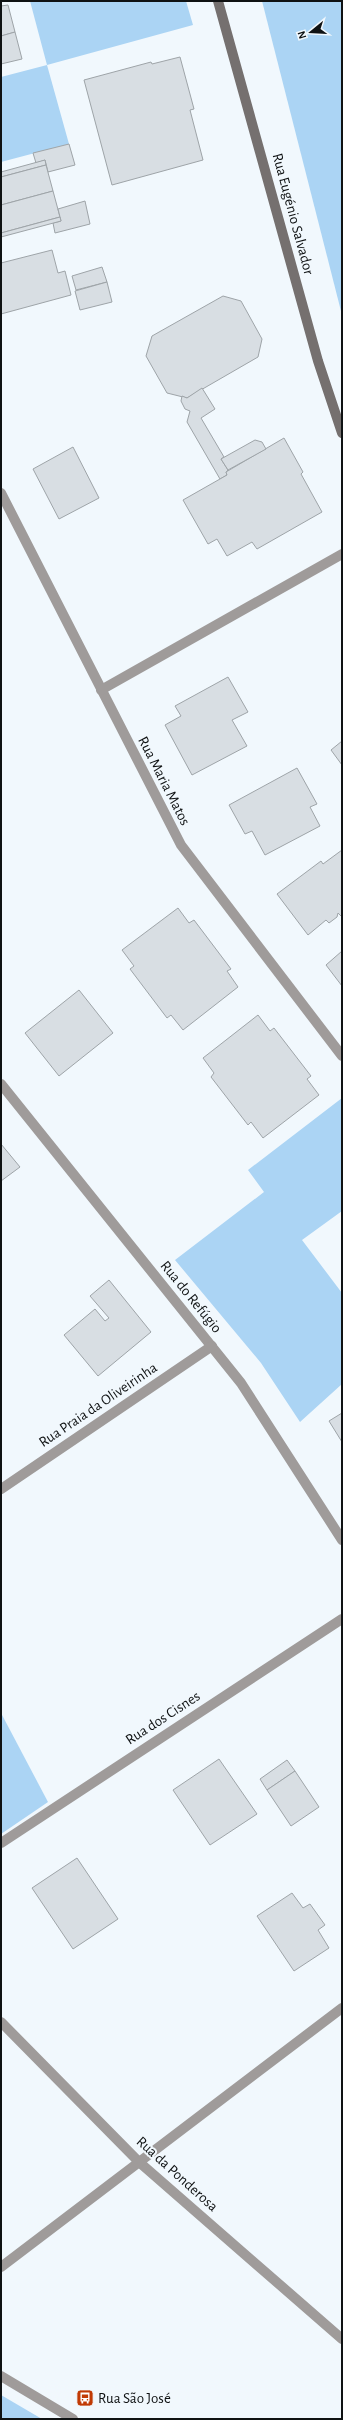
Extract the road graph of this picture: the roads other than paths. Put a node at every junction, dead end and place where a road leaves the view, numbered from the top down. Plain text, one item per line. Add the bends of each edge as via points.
1 (218, 1) edge
2 (342, 434) edge
3 (1, 493) edge
4 (342, 554) edge
5 (101, 690) junction
6 (342, 1056) edge
7 (1, 1084) edge
8 (212, 1346) junction
9 (1, 1489) edge
10 (342, 1540) edge
11 (342, 1619) edge
12 (1, 1843) edge
13 (342, 2008) edge
14 (1, 2022) edge
15 (139, 2162) junction
16 (1, 2267) edge
17 (342, 2339) edge
18 (1, 2376) edge
19 (73, 2419) edge

1 - 2 street, Rua Eugénio Salvador via 318,361
3 - 5 street, Rua Maria Matos
4 - 5 street
5 - 6 street, Rua Maria Matos via 180,845
7 - 8 street, Rua do Refúgio
8 - 9 street, Rua Praia da Oliveirinha
8 - 10 street, Rua do Refúgio via 270,1425
11 - 12 street, Rua dos Cisnes
13 - 15 street
14 - 15 street, Rua da Ponderosa
15 - 16 street
15 - 17 street, Rua da Ponderosa
18 - 19 street

